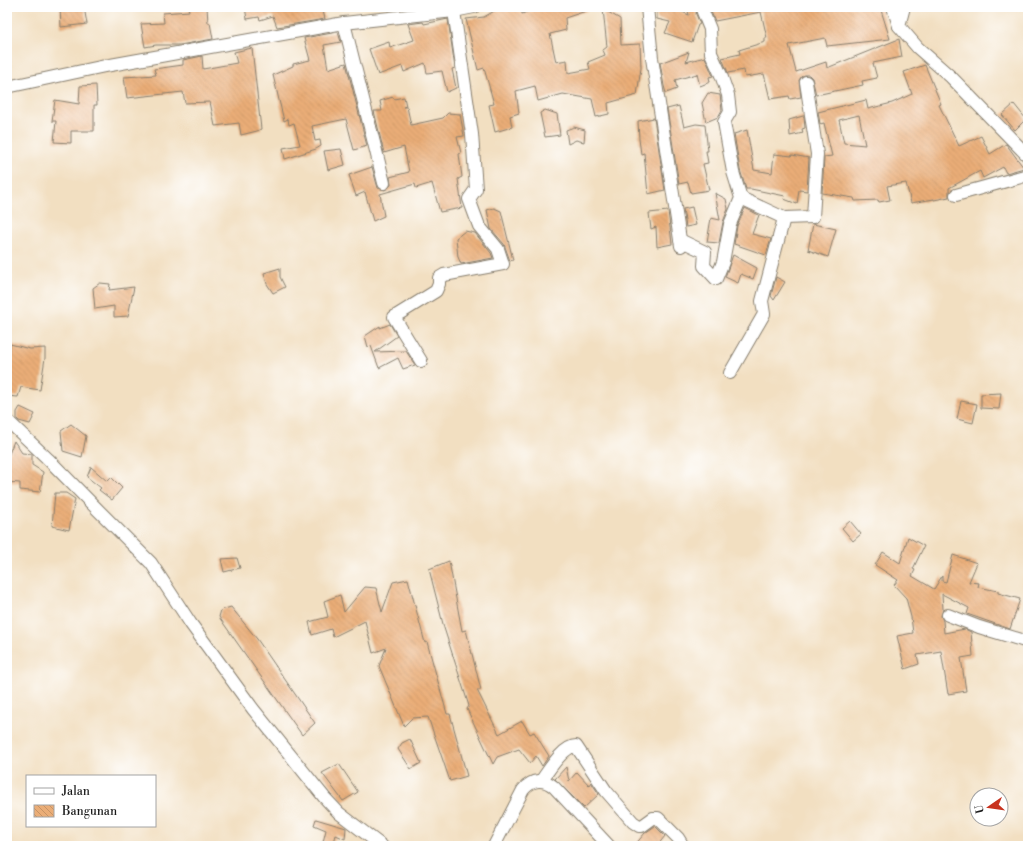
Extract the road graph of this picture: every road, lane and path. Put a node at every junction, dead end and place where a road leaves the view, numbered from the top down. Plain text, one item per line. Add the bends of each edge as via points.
1 (474, 7) edge
2 (647, 7) edge
3 (705, 7) edge
4 (893, 7) edge
5 (904, 7) edge
6 (454, 11) junction
7 (344, 23) junction
8 (899, 26) junction
9 (806, 82) dead end
10 (7, 87) edge
11 (1028, 156) edge
12 (1028, 175) edge
13 (384, 183) dead end
14 (956, 195) dead end
15 (741, 198) junction
16 (784, 218) junction
17 (421, 360) dead end
18 (730, 373) dead end
19 (7, 420) edge
20 (948, 615) dead end
21 (1028, 642) edge
22 (541, 781) junction
23 (382, 846) edge
24 (494, 846) edge
25 (610, 846) edge
26 (683, 846) edge

1 - 6 street
2 - 15 street via 652,58 681,243 705,252 704,266 716,279 723,262 730,224
3 - 15 street via 703,12 710,29 711,53 728,95 730,112 724,122 733,172
4 - 8 street
5 - 8 street
6 - 7 street
6 - 17 street via 472,134 476,189 469,199 479,226 498,249 503,264 444,275 439,278 440,284 436,291 394,317
7 - 10 street via 105,66
7 - 13 street
8 - 11 street via 918,48 951,77
9 - 16 street via 817,154 813,217
12 - 14 street
15 - 16 street
16 - 18 street via 762,300 764,314
19 - 23 street via 151,562 191,624 248,703 314,785 339,813
20 - 21 street
22 - 24 street via 528,784 523,790
22 - 25 street via 548,782 554,787
22 - 26 street via 563,752 576,746 606,791 633,822 642,826 653,818 658,818

